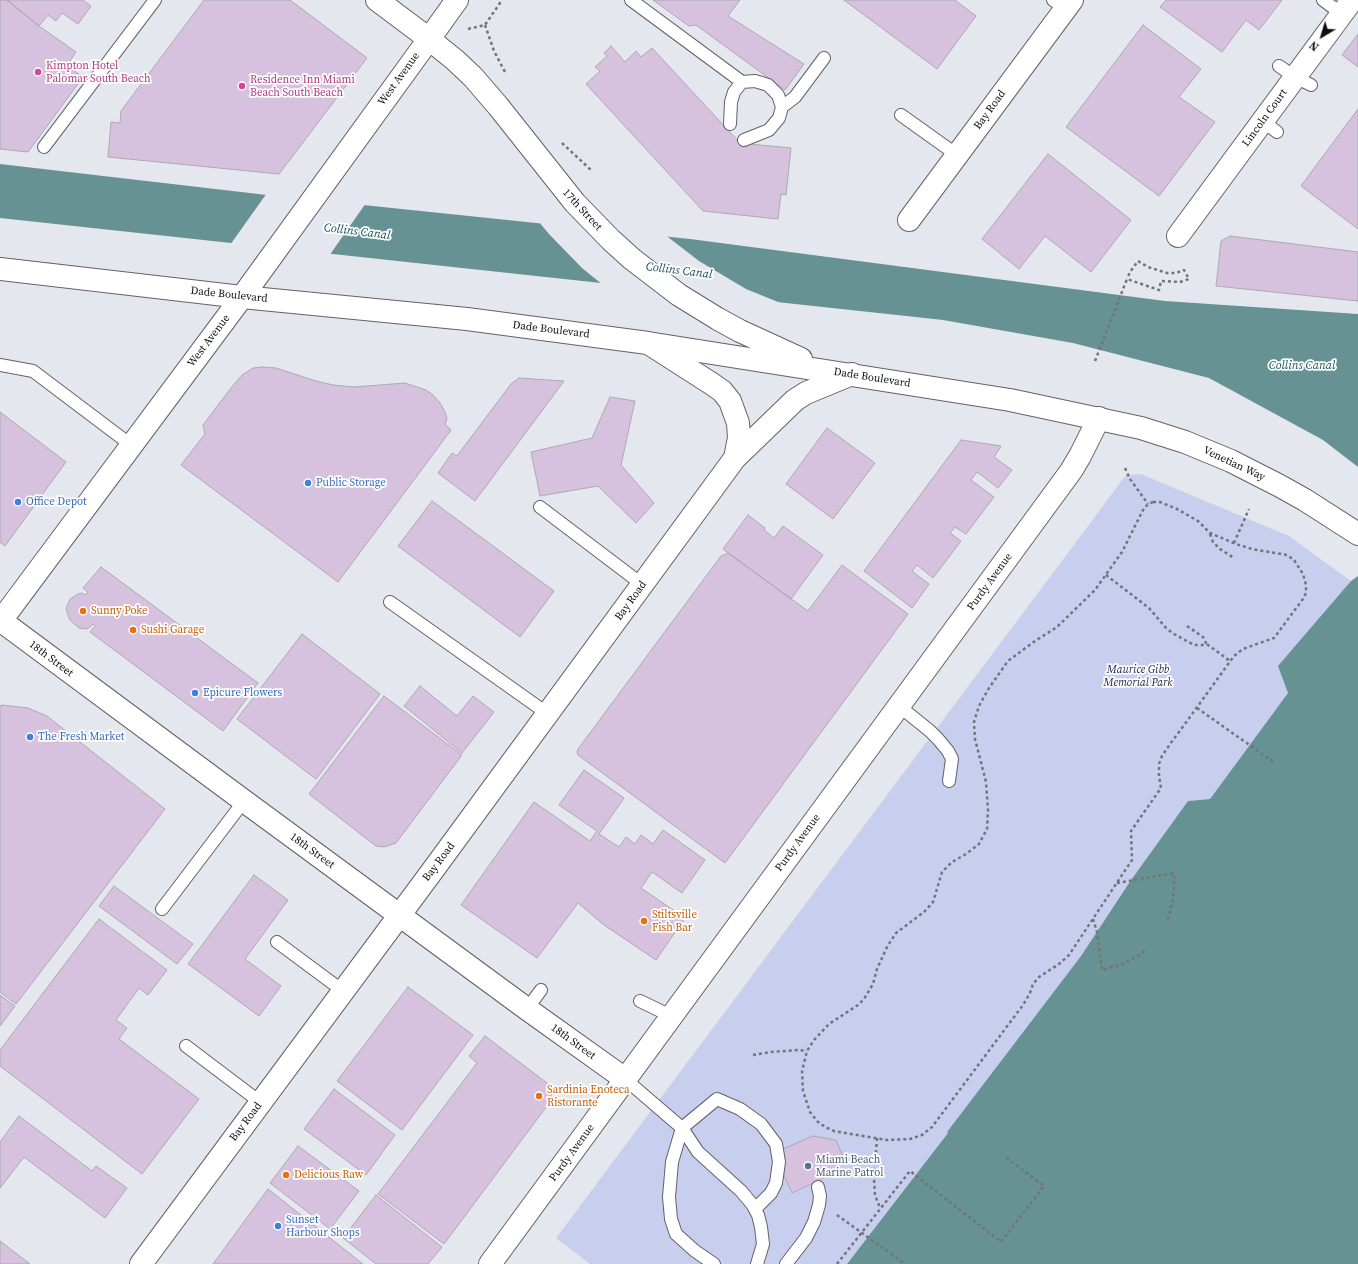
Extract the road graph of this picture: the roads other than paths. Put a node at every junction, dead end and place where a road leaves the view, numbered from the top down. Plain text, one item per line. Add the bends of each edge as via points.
1 (155, 0) edge
2 (377, 0) edge
3 (457, 0) edge
4 (631, 0) edge
5 (1323, 0) edge
6 (1063, 3) edge
7 (1347, 7) edge
8 (428, 39) junction
9 (824, 58) dead end
10 (742, 82) junction
11 (782, 107) junction
12 (901, 115) dead end
13 (730, 124) dead end
14 (744, 140) dead end
15 (44, 148) dead end
16 (957, 156) junction
17 (909, 220) dead end
18 (1178, 236) dead end
19 (0, 269) edge
20 (242, 297) junction
21 (648, 343) junction
22 (0, 365) edge
23 (826, 371) junction
24 (852, 374) junction
25 (1099, 418) junction
26 (131, 446) junction
27 (735, 458) junction
28 (540, 507) dead end
29 (1358, 534) edge
30 (643, 585) junction
31 (390, 602) dead end
32 (0, 621) edge
33 (899, 706) junction
34 (548, 714) junction
35 (949, 781) dead end
36 (244, 801) junction
37 (162, 909) dead end
38 (399, 915) junction
39 (277, 942) dead end
40 (542, 990) dead end
41 (343, 991) junction
42 (640, 1001) dead end
43 (527, 1009) junction
44 (671, 1016) junction
45 (186, 1046) dead end
46 (625, 1079) junction
47 (260, 1102) junction
48 (682, 1128) junction
49 (818, 1187) dead end
50 (755, 1209) junction
51 (141, 1264) edge
52 (490, 1264) edge
53 (714, 1264) edge
54 (757, 1264) edge
55 (786, 1264) edge

1 - 15 lane
2 - 8 street, 17th Street
3 - 8 street, West Avenue
4 - 10 lane
5 - 7 lane
6 - 16 street, Bay Road
7 - 18 street, Lincoln Court via 1295,76 1270,127
8 - 20 street, West Avenue
8 - 23 street, 17th Street via 473,77 575,203 632,259 679,295 718,320
9 - 11 lane via 795,97
10 - 11 lane via 755,81 768,85 778,94
10 - 13 lane via 734,92 731,102
11 - 14 lane via 779,118 769,130
12 - 16 lane
16 - 17 street, Bay Road
19 - 20 street, Dade Boulevard
20 - 21 street, Dade Boulevard via 467,319
20 - 26 street, West Avenue
21 - 23 street, Dade Boulevard
21 - 27 street, Bay Road via 722,391 730,401 738,423 739,438
22 - 26 lane via 33,371
23 - 24 street, Dade Boulevard
24 - 25 street, Dade Boulevard via 1010,400
24 - 27 street, Bay Road via 795,400
25 - 29 street, Venetian Way via 1162,434 1210,452 1305,500
25 - 33 street, Purdy Avenue via 1071,471
26 - 32 street, West Avenue
27 - 30 street, Bay Road
28 - 30 lane
30 - 34 street, Bay Road
31 - 34 lane
32 - 36 street, 18th Street
33 - 35 lane via 930,731 948,751 952,759
33 - 44 street, Purdy Avenue
34 - 38 street, Bay Road
36 - 37 lane
36 - 38 street, 18th Street
38 - 41 street, Bay Road
38 - 43 street, 18th Street
39 - 41 lane
40 - 43 lane
41 - 47 street, Bay Road
42 - 44 lane
43 - 46 street, 18th Street
44 - 46 street, Purdy Avenue
45 - 47 lane
46 - 48 lane
46 - 52 street, Purdy Avenue
47 - 51 street, Bay Road
48 - 50 lane via 698,1152 741,1191
48 - 50 lane via 717,1099 740,1109 761,1124 776,1144 779,1162 774,1188
48 - 53 lane via 672,1162 669,1197 671,1219 676,1234
49 - 55 lane via 819,1205 814,1222 806,1238
50 - 54 lane via 761,1226 763,1244

